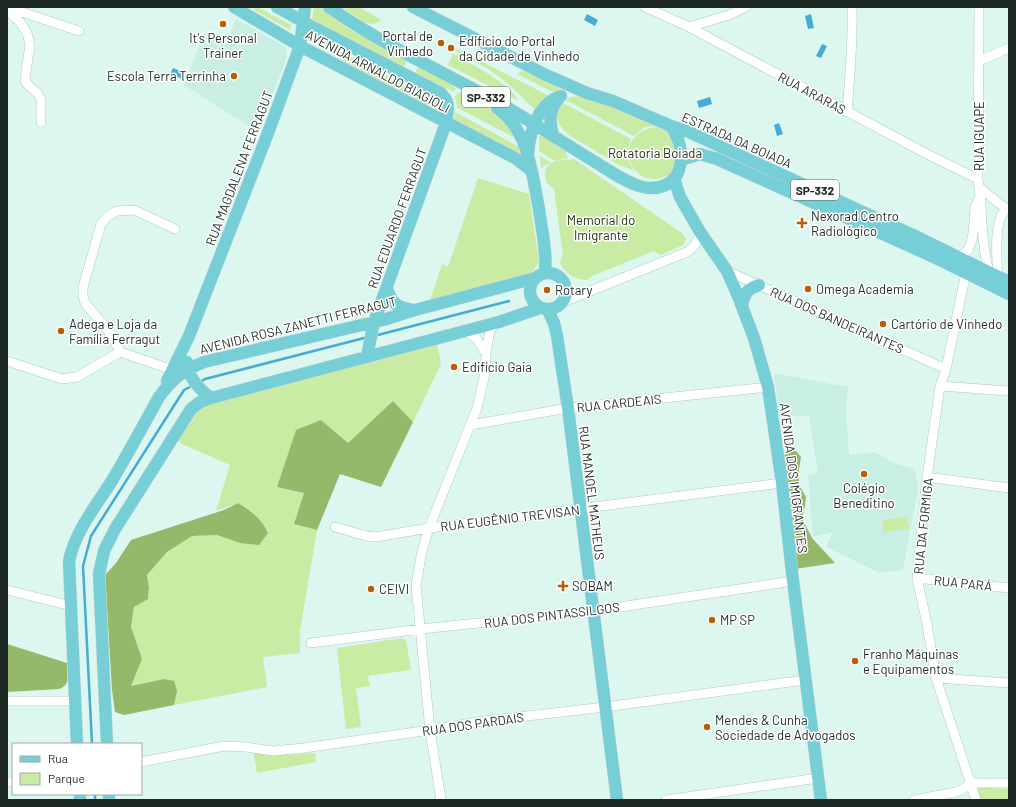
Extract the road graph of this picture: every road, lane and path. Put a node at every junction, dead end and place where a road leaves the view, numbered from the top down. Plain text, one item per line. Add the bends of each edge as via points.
1 (234, 7) edge
2 (277, 7) edge
3 (305, 7) edge
4 (329, 7) edge
5 (413, 7) edge
6 (645, 7) edge
7 (746, 7) edge
8 (852, 7) edge
9 (979, 7) edge
10 (7, 9) edge
11 (246, 11) edge
12 (302, 26) junction
13 (689, 27) junction
14 (79, 31) dead end
15 (300, 46) junction
16 (1009, 48) edge
17 (322, 58) junction
18 (419, 61) junction
19 (979, 62) junction
20 (410, 77) junction
21 (462, 83) junction
22 (439, 92) joint
23 (587, 93) junction
24 (561, 96) junction
25 (847, 112) junction
26 (41, 122) dead end
27 (446, 123) junction
28 (535, 124) junction
29 (671, 126) junction
30 (553, 136) junction
31 (528, 155) junction
32 (681, 160) junction
33 (532, 171) junction
34 (674, 179) junction
35 (979, 188) junction
36 (1008, 208) edge
37 (175, 228) dead end
38 (700, 232) junction
39 (968, 250) junction
40 (958, 257) junction
41 (985, 257) junction
42 (997, 262) junction
43 (727, 271) junction
44 (966, 272) junction
45 (540, 275) junction
46 (993, 275) junction
47 (1009, 282) edge
48 (759, 285) junction
49 (387, 289) junction
50 (1009, 294) edge
51 (563, 302) junction
52 (742, 305) junction
53 (544, 309) junction
54 (415, 310) junction
55 (374, 322) junction
56 (499, 322) junction
57 (466, 330) junction
58 (190, 336) junction
59 (120, 352) junction
60 (486, 354) junction
61 (367, 356) junction
62 (7, 362) edge
63 (187, 369) junction
64 (173, 370) junction
65 (946, 370) junction
66 (940, 386) junction
67 (768, 387) junction
68 (1009, 391) edge
69 (159, 397) junction
70 (211, 398) junction
71 (568, 408) junction
72 (471, 425) junction
73 (927, 477) junction
74 (782, 484) junction
75 (1009, 488) edge
76 (581, 509) junction
77 (335, 526) dead end
78 (429, 528) junction
79 (917, 578) junction
80 (792, 581) junction
81 (1009, 588) edge
82 (7, 590) edge
83 (71, 606) junction
84 (593, 611) junction
85 (421, 629) junction
86 (311, 643) dead end
87 (936, 678) junction
88 (805, 680) junction
89 (1009, 683) edge
90 (75, 700) junction
91 (7, 701) edge
92 (605, 707) junction
93 (430, 730) junction
94 (77, 743) edge
95 (107, 743) edge
96 (142, 762) edge
97 (818, 778) junction
98 (970, 783) junction
99 (1009, 783) edge
100 (441, 800) edge
101 (617, 800) edge
102 (666, 800) edge
103 (821, 800) edge
104 (914, 800) edge
105 (976, 800) edge

1 - 11 main road, AVENIDA ARNALDO BIAGIOLI
2 - 12 main road, AVENIDA ARNALDO BIAGIOLI
3 - 12 main road, RUA MAGDALENA FERRAGUT
4 - 18 main road, SP-332
5 - 23 main road, SP-332 via 530,68
6 - 13 street, RUA ARARAS
7 - 13 street via 729,16
8 - 25 street via 852,63
9 - 19 street, RUA IGUAPE
10 - 14 street
10 - 26 street via 27,33 30,45 25,78 26,84 41,100
11 - 15 main road, AVENIDA ARNALDO BIAGIOLI
12 - 15 main road, RUA MAGDALENA FERRAGUT
12 - 17 main road via 305,37
12 - 20 main road, AVENIDA ARNALDO BIAGIOLI
13 - 25 street, RUA ARARAS
15 - 17 main road, AVENIDA ARNALDO BIAGIOLI
15 - 58 main road, RUA MAGDALENA FERRAGUT
16 - 19 street
17 - 27 main road, AVENIDA ARNALDO BIAGIOLI
18 - 20 main road via 411,70
18 - 21 main road, SP-332
19 - 35 street, RUA IGUAPE
20 - 22 main road, AVENIDA ARNALDO BIAGIOLI
21 - 28 main road, SP-332
21 - 31 main road via 502,111 512,122
22 - 27 main road, RUA EDUARDO FERRAGUT via 447,100
23 - 24 main road
23 - 29 main road, SP-332 via 613,101
24 - 28 main road via 553,98 544,106
24 - 30 main road via 554,104 550,115
25 - 35 street, RUA ARARAS via 927,154
27 - 33 main road, AVENIDA ARNALDO BIAGIOLI via 515,158
27 - 49 main road, RUA EDUARDO FERRAGUT
28 - 30 main road, SP-332
28 - 31 main road via 530,136
29 - 32 main road via 680,144
29 - 40 main road, ESTRADA DA BOIADA / SP-332 via 784,175
30 - 34 main road, SP-332 via 618,176 643,187 658,188
31 - 33 main road
32 - 34 main road via 680,170
32 - 44 main road, ESTRADA DA BOIADA / SP-332 via 700,154 717,159
33 - 45 main road via 546,250
34 - 38 main road, AVENIDA DOS IMIGRANTES via 680,197
35 - 36 street, RUA ARARAS
35 - 39 street, RUA IGUAPE via 973,234
35 - 41 street
36 - 42 street via 998,222
37 - 59 street via 134,210 117,211 100,224 83,295 85,303 111,334
38 - 43 main road, AVENIDA DOS IMIGRANTES
38 - 51 street via 698,241 687,252
39 - 40 street
39 - 41 street
40 - 46 main road, ESTRADA DA BOIADA / SP-332
41 - 42 street
41 - 46 street
42 - 46 street
43 - 48 street, RUA DOS BANDEIRANTES
43 - 52 main road, AVENIDA DOS IMIGRANTES
44 - 50 main road, ESTRADA DA BOIADA / SP-332
44 - 65 street, RUA DA FORMIGA
45 - 51 main road via 554,273 565,283 566,293
45 - 53 main road via 532,282 530,294 535,304
45 - 54 main road, AVENIDA ROSA ZANETTI FERRAGUT
46 - 47 main road, ESTRADA DA BOIADA / SP-332
48 - 52 main road via 752,287 744,295
48 - 65 street, RUA DOS BANDEIRANTES
49 - 54 main road via 391,300 399,307
49 - 55 main road, RUA EDUARDO FERRAGUT
51 - 53 main road via 558,306
52 - 67 main road, AVENIDA DOS IMIGRANTES
53 - 56 main road
53 - 71 main road, RUA MANOEL MATHEUS via 554,323
54 - 55 main road, AVENIDA ROSA ZANETTI FERRAGUT
55 - 61 main road, RUA EDUARDO FERRAGUT
55 - 63 main road, AVENIDA ROSA ZANETTI FERRAGUT via 204,362
56 - 57 main road
56 - 60 street via 492,327
57 - 60 street via 477,339
57 - 61 main road
58 - 63 main road, RUA MAGDALENA FERRAGUT
58 - 64 main road, RUA MAGDALENA FERRAGUT
59 - 62 street via 77,377 62,379
59 - 64 street
60 - 72 street via 485,373
61 - 70 main road
63 - 64 street
63 - 69 main road, AVENIDA ROSA ZANETTI FERRAGUT via 168,384
63 - 70 main road via 192,380
64 - 69 main road, RUA MAGDALENA FERRAGUT
65 - 66 street, RUA DA FORMIGA
66 - 68 street
66 - 73 street, RUA DA FORMIGA
67 - 71 street, RUA CARDEAIS
67 - 74 main road, AVENIDA DOS IMIGRANTES
69 - 83 main road, AVENIDA ROSA ZANETTI FERRAGUT via 71,549
70 - 95 main road via 191,409 115,529 104,551 99,574
71 - 72 street, RUA CARDEAIS
71 - 76 main road, RUA MANOEL MATHEUS
72 - 78 street
73 - 75 street
73 - 79 street, RUA DA FORMIGA
74 - 76 street, RUA EUGÊNIO TREVISAN
74 - 80 main road, AVENIDA DOS IMIGRANTES
76 - 78 street, RUA EUGÊNIO TREVISAN
76 - 84 main road, RUA MANOEL MATHEUS
77 - 78 street, RUA EUGÊNIO TREVISAN via 376,537
78 - 85 street via 416,585
79 - 81 street, RUA PARÁ
79 - 87 street, RUA DA FORMIGA via 928,624
80 - 84 street, RUA DOS PINTASSILGOS
80 - 88 main road, AVENIDA DOS IMIGRANTES
82 - 83 street
83 - 90 main road, AVENIDA ROSA ZANETTI FERRAGUT
84 - 85 street, RUA DOS PINTASSILGOS
84 - 92 main road, RUA MANOEL MATHEUS
85 - 86 street, RUA DOS PINTASSILGOS
85 - 93 street
87 - 89 street
87 - 98 street, RUA DA FORMIGA
88 - 92 street, RUA DOS PARDAIS
88 - 97 main road, AVENIDA DOS IMIGRANTES
90 - 91 street
90 - 94 main road, AVENIDA ROSA ZANETTI FERRAGUT
92 - 93 street, RUA DOS PARDAIS
92 - 101 main road, RUA MANOEL MATHEUS
93 - 96 street, RUA DOS PARDAIS via 273,751 246,746 224,746
93 - 100 street
97 - 102 street
97 - 103 main road, AVENIDA DOS IMIGRANTES
98 - 99 street
98 - 104 street via 956,792
98 - 105 street, RUA DA FORMIGA

